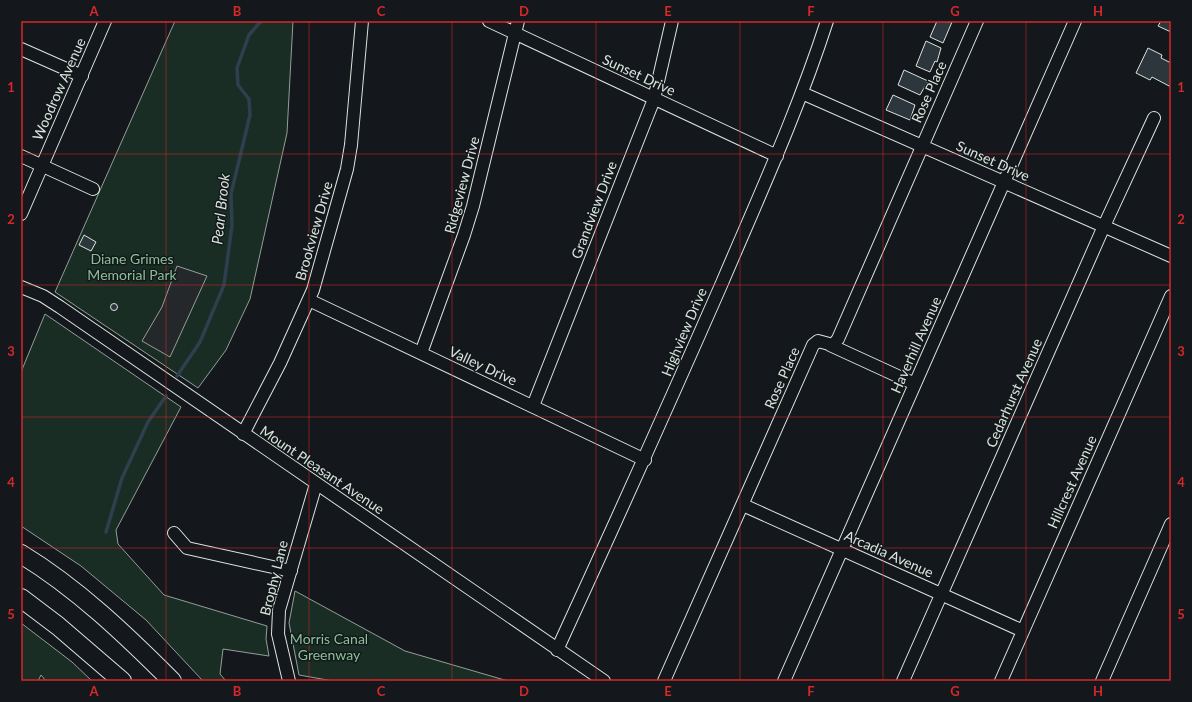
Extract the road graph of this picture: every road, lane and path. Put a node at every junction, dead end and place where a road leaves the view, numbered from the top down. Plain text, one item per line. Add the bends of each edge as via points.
1 (105, 21) edge
2 (362, 21) edge
3 (489, 21) edge
4 (518, 21) edge
5 (672, 21) edge
6 (827, 21) edge
7 (977, 21) edge
8 (1075, 21) edge
9 (515, 34) junction
10 (21, 49) edge
11 (82, 76) junction
12 (802, 93) junction
13 (654, 99) junction
14 (1154, 118) dead end
15 (922, 146) junction
16 (21, 156) edge
17 (777, 156) junction
18 (42, 166) junction
19 (1004, 182) junction
20 (93, 189) dead end
21 (21, 214) edge
22 (1104, 226) junction
23 (1171, 256) edge
24 (21, 287) edge
25 (1171, 296) edge
26 (309, 300) junction
27 (830, 346) junction
28 (421, 353) junction
29 (915, 384) junction
30 (533, 406) junction
31 (243, 434) junction
32 (645, 460) junction
33 (316, 484) junction
34 (743, 505) junction
35 (1171, 524) edge
36 (174, 533) dead end
37 (842, 550) junction
38 (21, 554) edge
39 (290, 571) junction
40 (942, 595) junction
41 (21, 598) edge
42 (1023, 631) junction
43 (557, 650) junction
44 (122, 681) edge
45 (172, 681) edge
46 (289, 681) edge
47 (604, 681) edge
48 (664, 681) edge
49 (784, 681) edge
50 (903, 681) edge
51 (1001, 681) edge
52 (1102, 681) edge

1 - 11 street, Woodrow Avenue
2 - 26 street, Brookview Drive via 347,169
3 - 9 street, Sunset Drive
4 - 9 street, Ridgeview Drive
5 - 13 street, Grandview Drive
6 - 12 street, Highview Drive
7 - 15 street, Rose Place
8 - 19 street, Haverhill Avenue
9 - 13 street, Sunset Drive
9 - 28 street, Ridgeview Drive via 464,236
10 - 11 street
11 - 18 street, Woodrow Avenue
12 - 15 street, Sunset Drive
12 - 17 street, Highview Drive
13 - 17 street, Sunset Drive
13 - 30 street, Grandview Drive
14 - 22 street, Cedarhurst Avenue
15 - 19 street, Sunset Drive
15 - 27 street, Rose Place via 838,339
16 - 18 street
17 - 32 street, Highview Drive
18 - 20 street
18 - 21 street, Woodrow Avenue
19 - 22 street, Sunset Drive
19 - 29 street, Haverhill Avenue
22 - 23 street, Sunset Drive
22 - 40 street, Cedarhurst Avenue
24 - 31 street, Mount Pleasant Avenue via 43,296 60,307
25 - 42 street, Hillcrest Avenue
26 - 28 street, Valley Drive
26 - 31 street, Brookview Drive
27 - 29 street
27 - 34 street, Rose Place via 818,341 813,345
28 - 30 street, Valley Drive
29 - 37 street, Haverhill Avenue
30 - 32 street, Valley Drive
31 - 33 street, Mount Pleasant Avenue
32 - 43 street, Highview Drive
33 - 39 street, Brophy Lane
33 - 43 street, Mount Pleasant Avenue
34 - 37 street, Arcadia Avenue
34 - 48 street, Rose Place
35 - 52 street
36 - 39 street via 187,548
37 - 40 street, Arcadia Avenue
37 - 49 street, Haverhill Avenue
38 - 45 highway via 56,578 122,632
39 - 46 street, Brophy Lane via 279,610 278,629
40 - 42 street, Arcadia Avenue
40 - 50 street, Cedarhurst Avenue
41 - 44 highway
42 - 51 street, Hillcrest Avenue
43 - 47 street, Mount Pleasant Avenue

